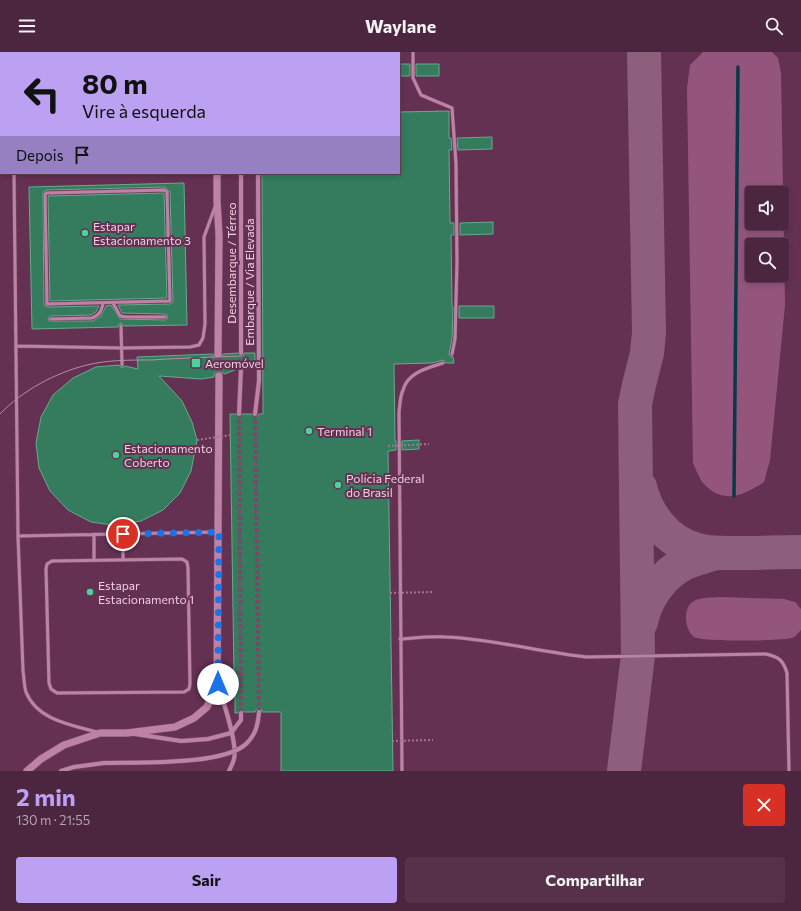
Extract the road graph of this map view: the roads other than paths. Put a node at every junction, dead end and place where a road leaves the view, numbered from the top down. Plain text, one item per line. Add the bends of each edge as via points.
1 (414, 52) edge
2 (14, 174) edge
3 (217, 174) edge
4 (241, 174) edge
5 (258, 174) edge
6 (217, 201) junction
7 (113, 303) junction
8 (103, 304) junction
9 (165, 317) dead end
10 (51, 319) dead end
11 (121, 326) dead end
12 (16, 346) junction
13 (121, 348) junction
14 (241, 353) tunnel mouth
15 (218, 354) tunnel mouth
16 (452, 354) dead end
17 (443, 363) dead end
18 (122, 365) dead end
19 (241, 368) tunnel mouth
20 (219, 376) tunnel mouth
21 (239, 414) tunnel mouth
22 (255, 414) tunnel mouth
23 (116, 526) dead end
24 (219, 532) junction
25 (94, 534) junction
26 (116, 534) junction
27 (123, 534) junction
28 (18, 536) junction
29 (94, 560) junction
30 (123, 560) junction
31 (400, 639) junction
32 (234, 678) tunnel mouth
33 (218, 684) junction
34 (221, 694) junction
35 (207, 707) junction
36 (242, 712) tunnel mouth
37 (259, 712) tunnel mouth
38 (231, 732) junction
39 (100, 733) junction
40 (127, 733) junction
41 (27, 771) edge
42 (60, 771) edge
43 (229, 771) edge
44 (402, 771) edge
45 (789, 771) edge

1 - 16 lane via 413,78 421,95 452,108 456,163 457,254 456,339
2 - 12 lane
3 - 6 street
4 - 14 street, Desembarque / Térreo
5 - 22 street, Embarque / Via Elevada via 259,381
6 - 13 lane via 204,237 205,324 199,345
6 - 15 street
7 - 8 lane
7 - 8 lane via 170,301 167,192 47,192 47,304
7 - 9 lane via 120,316 126,318
8 - 10 lane via 98,316 92,318
11 - 13 lane
12 - 13 lane
12 - 28 lane
13 - 18 lane
17 - 31 lane via 420,370 410,378 403,389 399,426
19 - 21 street
20 - 24 street
23 - 26 lane
24 - 27 lane
24 - 33 street
25 - 26 lane
25 - 28 lane
25 - 29 lane
26 - 27 lane
27 - 30 lane
28 - 39 lane via 26,691 32,704 45,715
29 - 30 lane
29 - 30 lane via 52,561 47,564 49,683 52,689 57,693 184,692 189,689 190,684 187,562 182,559
31 - 44 lane
31 - 45 lane via 445,637 480,640 586,657 766,654 777,657 785,665 787,673
32 - 34 street
33 - 34 street
33 - 35 street
34 - 35 street
34 - 38 street
35 - 40 street via 194,718 175,727
36 - 38 street via 241,720
37 - 42 street, bridge via 257,728 247,743 231,752 196,760 104,763
38 - 40 street via 208,739 181,741
38 - 43 street via 234,758
39 - 40 street
39 - 41 street via 64,745

